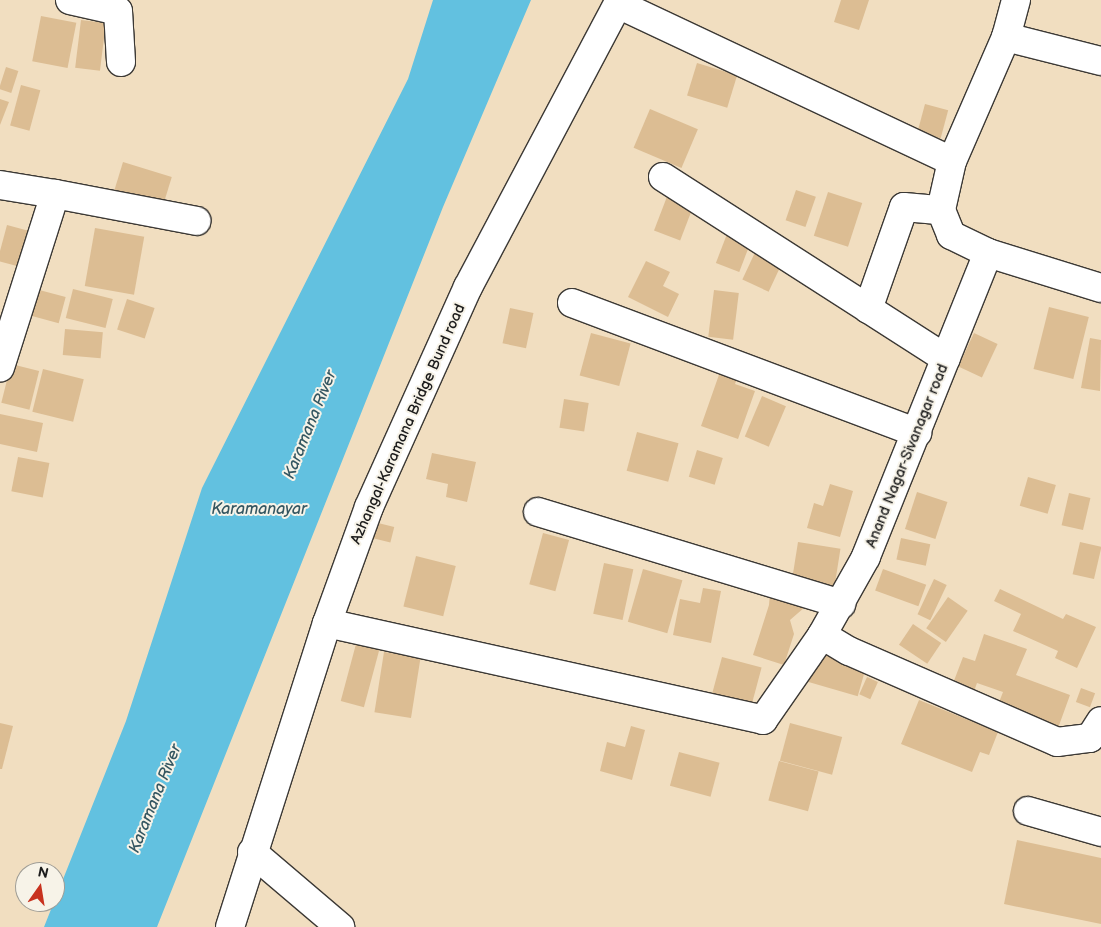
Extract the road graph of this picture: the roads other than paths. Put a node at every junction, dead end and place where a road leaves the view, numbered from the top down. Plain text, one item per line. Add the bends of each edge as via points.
1 (70, 0) edge
2 (1016, 0) edge
3 (619, 2) edge
4 (1006, 38) junction
5 (1101, 61) edge
6 (121, 62) dead end
7 (952, 162) junction
8 (663, 177) dead end
9 (0, 184) edge
10 (55, 194) junction
11 (941, 210) junction
12 (196, 221) dead end
13 (988, 253) junction
14 (1101, 288) edge
15 (572, 303) dead end
16 (868, 309) junction
17 (946, 359) junction
18 (0, 367) edge
19 (917, 433) junction
20 (538, 512) dead end
21 (841, 604) junction
22 (327, 623) junction
23 (822, 635) junction
24 (1101, 721) edge
25 (1028, 811) dead end
26 (1101, 832) edge
27 (252, 852) junction
28 (230, 927) edge
29 (340, 927) edge

1 - 6 street via 118,11
2 - 4 street
3 - 7 street
3 - 22 street, Azhangal-Karamana Bridge Bund road via 468,288 369,507
4 - 5 street
4 - 7 street
7 - 11 street
8 - 16 street
9 - 10 street
10 - 12 street
10 - 18 street
11 - 13 street via 951,235
11 - 16 street via 904,207
13 - 14 street
13 - 17 street, Anand Nagar-Sivanagar road
15 - 19 street
16 - 17 street
17 - 19 street, Anand Nagar-Sivanagar road
19 - 21 street, Anand Nagar-Sivanagar road via 866,557
20 - 21 street
21 - 23 street, Anand Nagar-Sivanagar road
22 - 23 street, Anand Nagar-Sivanagar road via 763,720
22 - 27 street, Azhangal-Karamana Bridge Bund road
23 - 24 street via 849,651 1057,742 1090,738
25 - 26 street
27 - 28 street, Azhangal-Karamana Bridge Bund road
27 - 29 street

